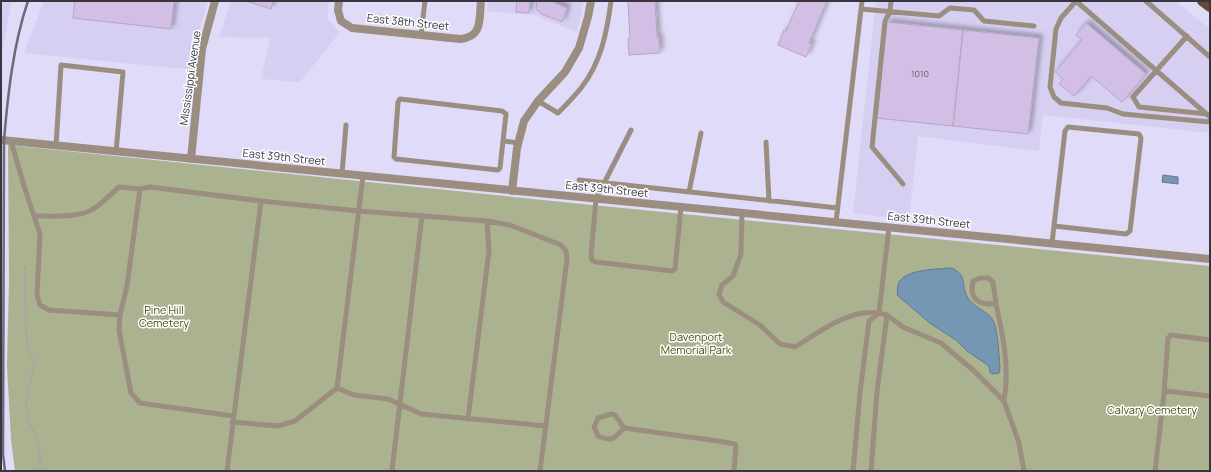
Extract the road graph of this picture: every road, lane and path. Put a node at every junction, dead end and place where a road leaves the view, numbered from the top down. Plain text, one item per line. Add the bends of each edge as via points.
1 (215, 1) edge
2 (339, 1) edge
3 (425, 1) edge
4 (481, 1) edge
5 (591, 1) edge
6 (611, 1) edge
7 (862, 1) edge
8 (891, 1) edge
9 (1076, 1) edge
10 (1146, 1) edge
11 (1202, 1) edge
12 (1210, 7) edge
13 (861, 9) junction
14 (890, 12) junction
15 (1034, 26) dead end
16 (422, 35) junction
17 (1187, 36) junction
18 (1210, 57) edge
19 (1157, 71) junction
20 (538, 101) junction
21 (1208, 116) edge
22 (1210, 122) edge
23 (346, 125) dead end
24 (631, 130) dead end
25 (701, 133) dead end
26 (1, 140) edge
27 (11, 141) junction
28 (504, 141) junction
29 (519, 142) junction
30 (766, 142) dead end
31 (56, 146) junction
32 (116, 152) junction
33 (191, 159) junction
34 (342, 174) junction
35 (363, 176) junction
36 (578, 180) dead end
37 (604, 183) junction
38 (903, 184) dead end
39 (140, 189) junction
40 (512, 191) junction
41 (689, 192) junction
42 (596, 199) junction
43 (261, 201) junction
44 (769, 201) junction
45 (681, 207) junction
46 (838, 208) junction
47 (358, 211) junction
48 (742, 213) junction
49 (422, 215) junction
50 (35, 216) junction
51 (487, 221) junction
52 (836, 222) junction
53 (1054, 226) junction
54 (889, 228) junction
55 (1052, 244) junction
56 (1210, 259) edge
57 (25, 267) dead end
58 (996, 304) junction
59 (879, 313) junction
60 (120, 315) junction
61 (887, 315) junction
62 (1210, 340) edge
63 (337, 388) junction
64 (1164, 394) junction
65 (1210, 396) edge
66 (1004, 401) junction
67 (400, 405) junction
68 (233, 416) junction
69 (468, 419) junction
70 (232, 422) junction
71 (546, 426) junction
72 (624, 428) junction
73 (40, 471) edge
74 (227, 471) edge
75 (392, 471) edge
76 (540, 471) edge
77 (734, 471) edge
78 (854, 471) edge
79 (871, 471) edge
80 (1024, 471) edge
81 (1155, 471) edge

1 - 33 street, Mississippi Avenue via 202,49
2 - 16 street, East 38th Street via 341,21 352,28
3 - 16 lane
4 - 16 street, East 38th Street via 478,29 474,35 460,39
5 - 20 street via 579,48 565,72
6 - 20 lane via 602,48 582,87 558,113
7 - 13 lane
8 - 14 lane
9 - 19 lane
9 - 22 lane via 1061,18 1056,29 1050,87 1054,97 1061,102 1107,108 1124,114
10 - 17 lane
11 - 12 main road
13 - 14 lane
13 - 46 lane
14 - 15 lane via 939,16 950,8 965,9 974,10 984,21
14 - 38 lane via 885,21 872,147
17 - 18 lane
17 - 19 lane
19 - 21 lane
19 - 21 lane via 1133,97 1139,107
20 - 29 street via 524,121
23 - 34 lane
24 - 37 lane
25 - 41 lane
26 - 27 street, East 39th Street
27 - 31 street, East 39th Street
27 - 50 lane
28 - 28 lane via 506,114 502,110 400,99 398,102 394,157 396,159 498,170
28 - 29 lane
29 - 40 street
30 - 44 lane
31 - 32 street, East 39th Street
31 - 32 lane via 61,65 123,72
32 - 33 street, East 39th Street
33 - 34 street, East 39th Street
34 - 35 street, East 39th Street
35 - 40 street, East 39th Street
35 - 47 lane
36 - 37 lane
37 - 41 lane
37 - 42 lane
39 - 43 lane via 150,187
39 - 50 lane via 119,187 92,210 77,214
39 - 60 lane via 127,286
40 - 42 street, East 39th Street
41 - 44 lane
42 - 45 street, East 39th Street
42 - 45 lane via 592,260 672,271 675,269
43 - 47 lane
43 - 68 lane
44 - 46 lane
45 - 48 street, East 39th Street
46 - 52 lane
47 - 49 lane
47 - 63 lane
48 - 52 street, East 39th Street
48 - 59 lane via 741,254 733,276 722,285 719,294 723,302 760,325 780,344 795,347 831,325 852,316
49 - 51 lane
49 - 67 lane
50 - 60 lane via 40,234 37,295 40,305 49,310
51 - 69 lane via 489,251
51 - 71 lane via 510,226 561,245 566,251
52 - 54 street, East 39th Street
53 - 53 lane via 1065,131 1068,127 1139,134 1141,138 1130,231 1126,234
53 - 55 lane
54 - 55 street, East 39th Street
54 - 59 lane
55 - 56 street, East 39th Street
57 - 73 path via 27,343 34,362 26,402 28,419 38,441
58 - 58 lane via 993,282 988,278 973,281 972,289 978,302
58 - 66 lane via 1006,363 1007,384
59 - 61 lane
59 - 78 lane via 869,321
60 - 68 lane via 119,330 131,393 140,403
61 - 66 lane via 903,327 941,343
61 - 79 lane via 877,392
62 - 64 lane via 1171,335 1168,338
63 - 67 lane via 354,395 388,399
63 - 70 lane via 295,421 278,426
64 - 65 lane via 1166,391
64 - 81 lane
66 - 80 lane
67 - 69 lane via 421,414
67 - 75 lane
68 - 70 lane
69 - 71 lane
70 - 74 lane
71 - 76 lane
72 - 72 lane via 615,415 611,414 598,418 594,426 598,436 608,440
72 - 77 lane via 735,444

